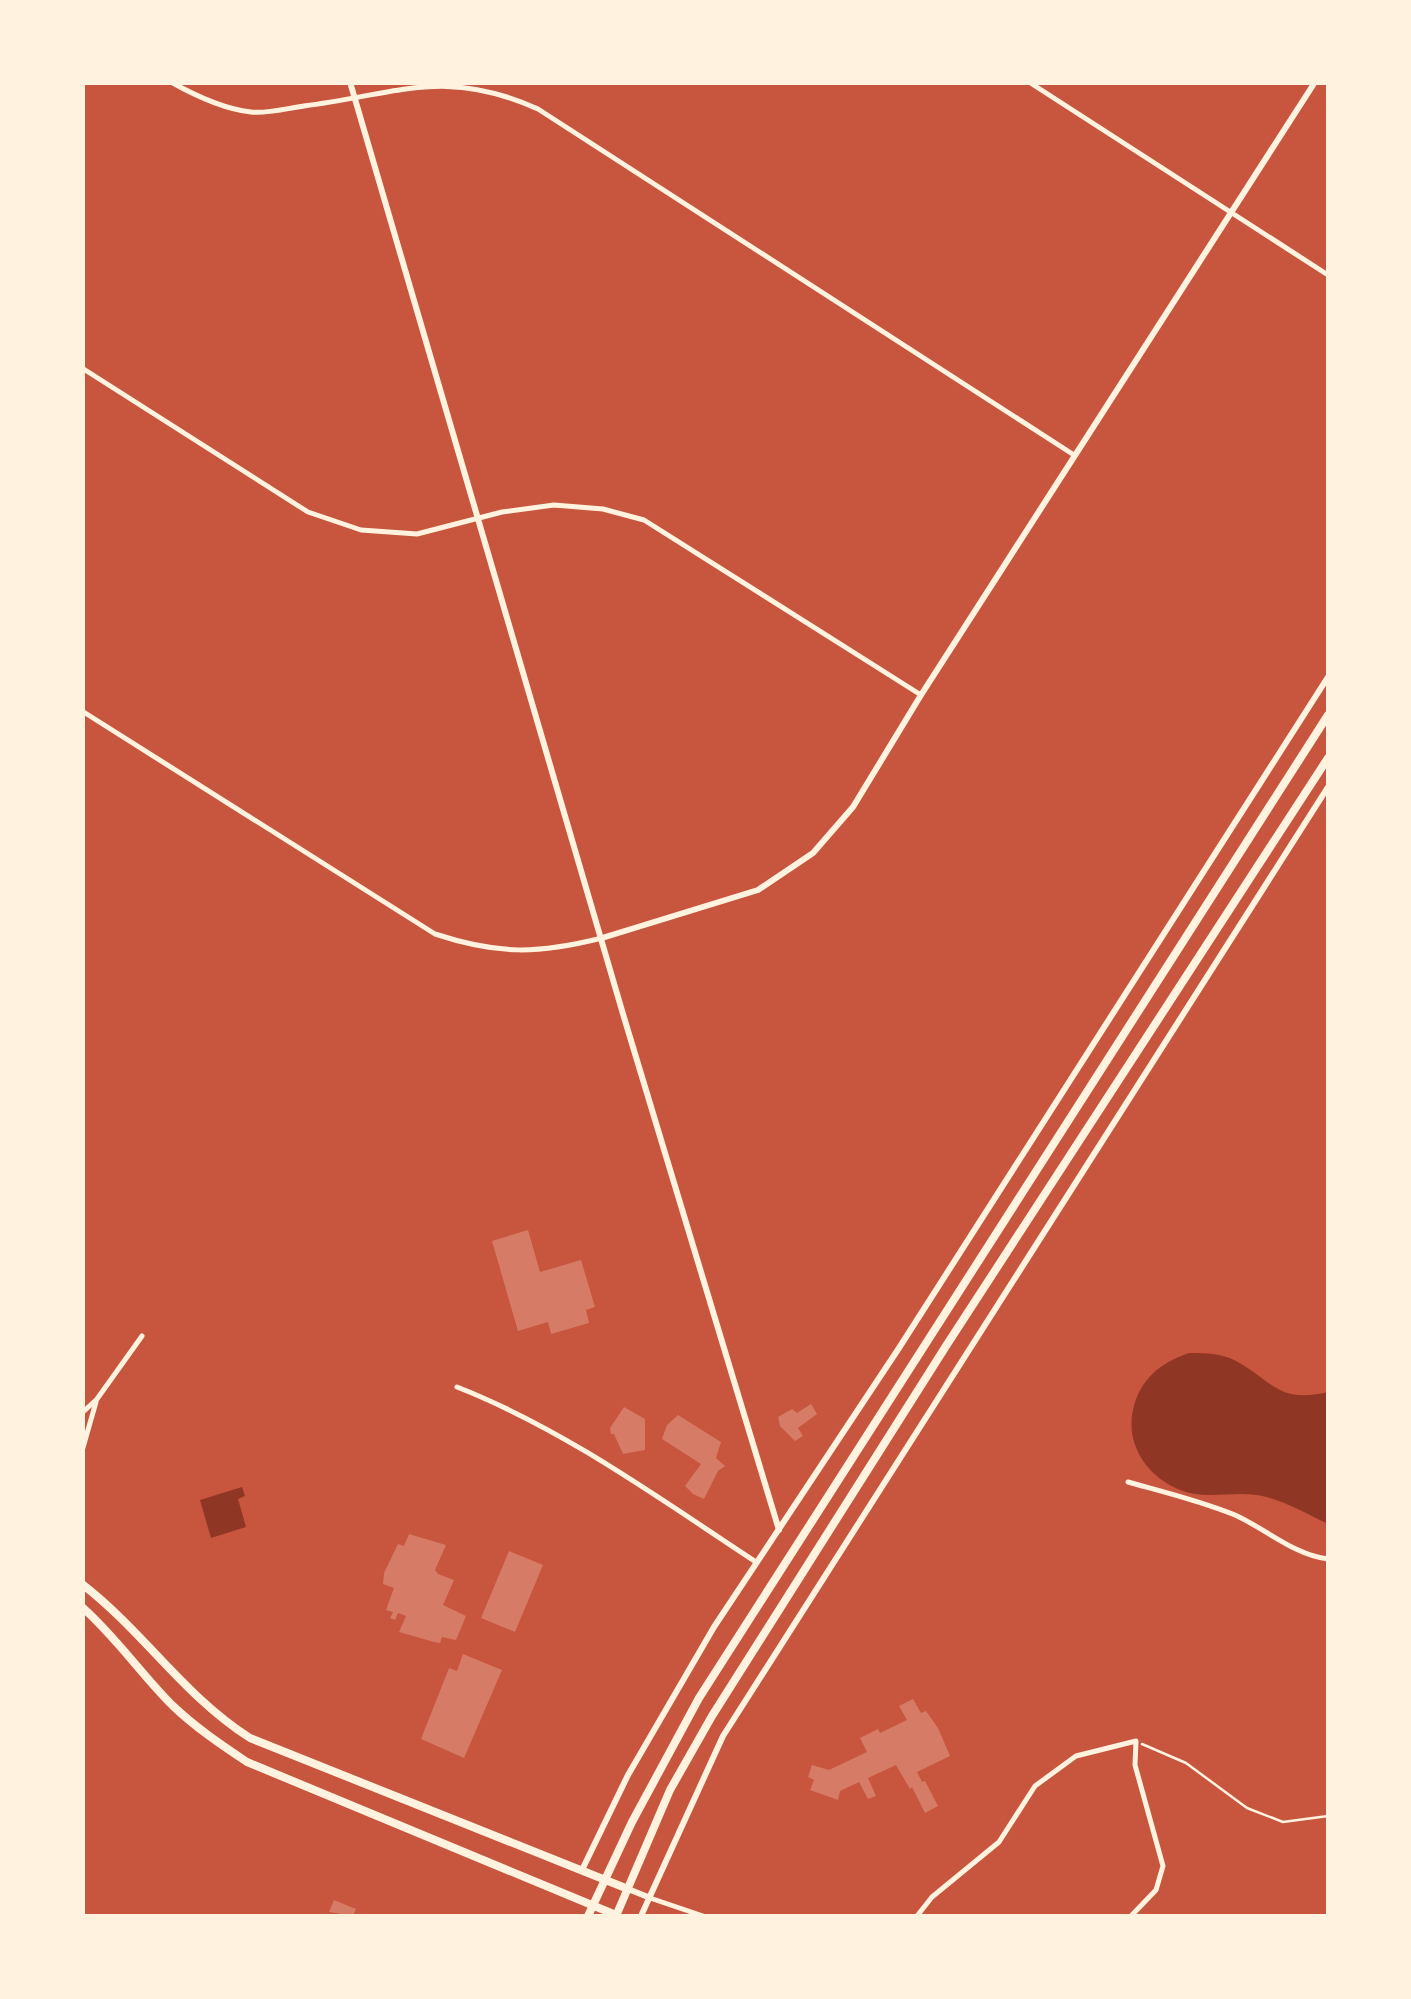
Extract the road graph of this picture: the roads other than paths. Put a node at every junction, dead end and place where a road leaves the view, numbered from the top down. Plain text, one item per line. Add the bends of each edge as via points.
1 (171, 82) edge
2 (350, 82) edge
3 (1029, 82) edge
4 (1315, 82) edge
5 (355, 99) junction
6 (1231, 212) junction
7 (1328, 275) edge
8 (82, 368) edge
9 (1075, 455) junction
10 (480, 518) junction
11 (1328, 677) edge
12 (922, 695) junction
13 (82, 711) edge
14 (1328, 715) edge
15 (1328, 758) edge
16 (1328, 787) edge
17 (602, 938) junction
18 (142, 1336) dead end
19 (457, 1387) dead end
20 (97, 1399) junction
21 (82, 1413) edge
22 (82, 1451) edge
23 (1128, 1482) dead end
24 (779, 1530) junction
25 (1328, 1559) edge
26 (756, 1562) junction
27 (82, 1584) edge
28 (82, 1607) edge
29 (582, 1870) junction
30 (606, 1879) junction
31 (628, 1889) junction
32 (648, 1897) junction
33 (593, 1906) junction
34 (588, 1916) edge
35 (617, 1916) edge
36 (641, 1916) edge
37 (703, 1916) edge
38 (916, 1916) edge
39 (1131, 1916) edge

1 - 5 street via 251,112
2 - 5 street
3 - 6 street
4 - 6 street
5 - 9 street via 455,84 538,109
5 - 10 street
6 - 7 street
6 - 9 street
8 - 10 street via 308,512 361,530 417,534
9 - 12 street
10 - 12 street via 554,505 603,508 644,520
10 - 17 street
11 - 24 street
12 - 17 street via 853,807 812,853 758,890
13 - 17 street via 435,934 488,950 563,948
14 - 30 main road via 708,1683
15 - 31 main road via 712,1716 670,1790
16 - 32 street via 723,1736
17 - 24 street
18 - 20 street
19 - 26 street via 596,1458
20 - 21 street
20 - 22 street
23 - 25 street via 1212,1506
24 - 26 street
26 - 29 street via 670,1698
27 - 29 main road via 138,1632 189,1692 250,1738
28 - 33 main road via 183,1715 247,1762
29 - 30 main road
30 - 31 main road
30 - 33 main road
31 - 32 street
31 - 35 main road
32 - 36 street
32 - 37 street
33 - 34 main road
33 - 35 main road
38 - 39 street via 999,1842 1035,1786 1076,1756 1136,1741 1135,1765 1163,1866 1156,1890

